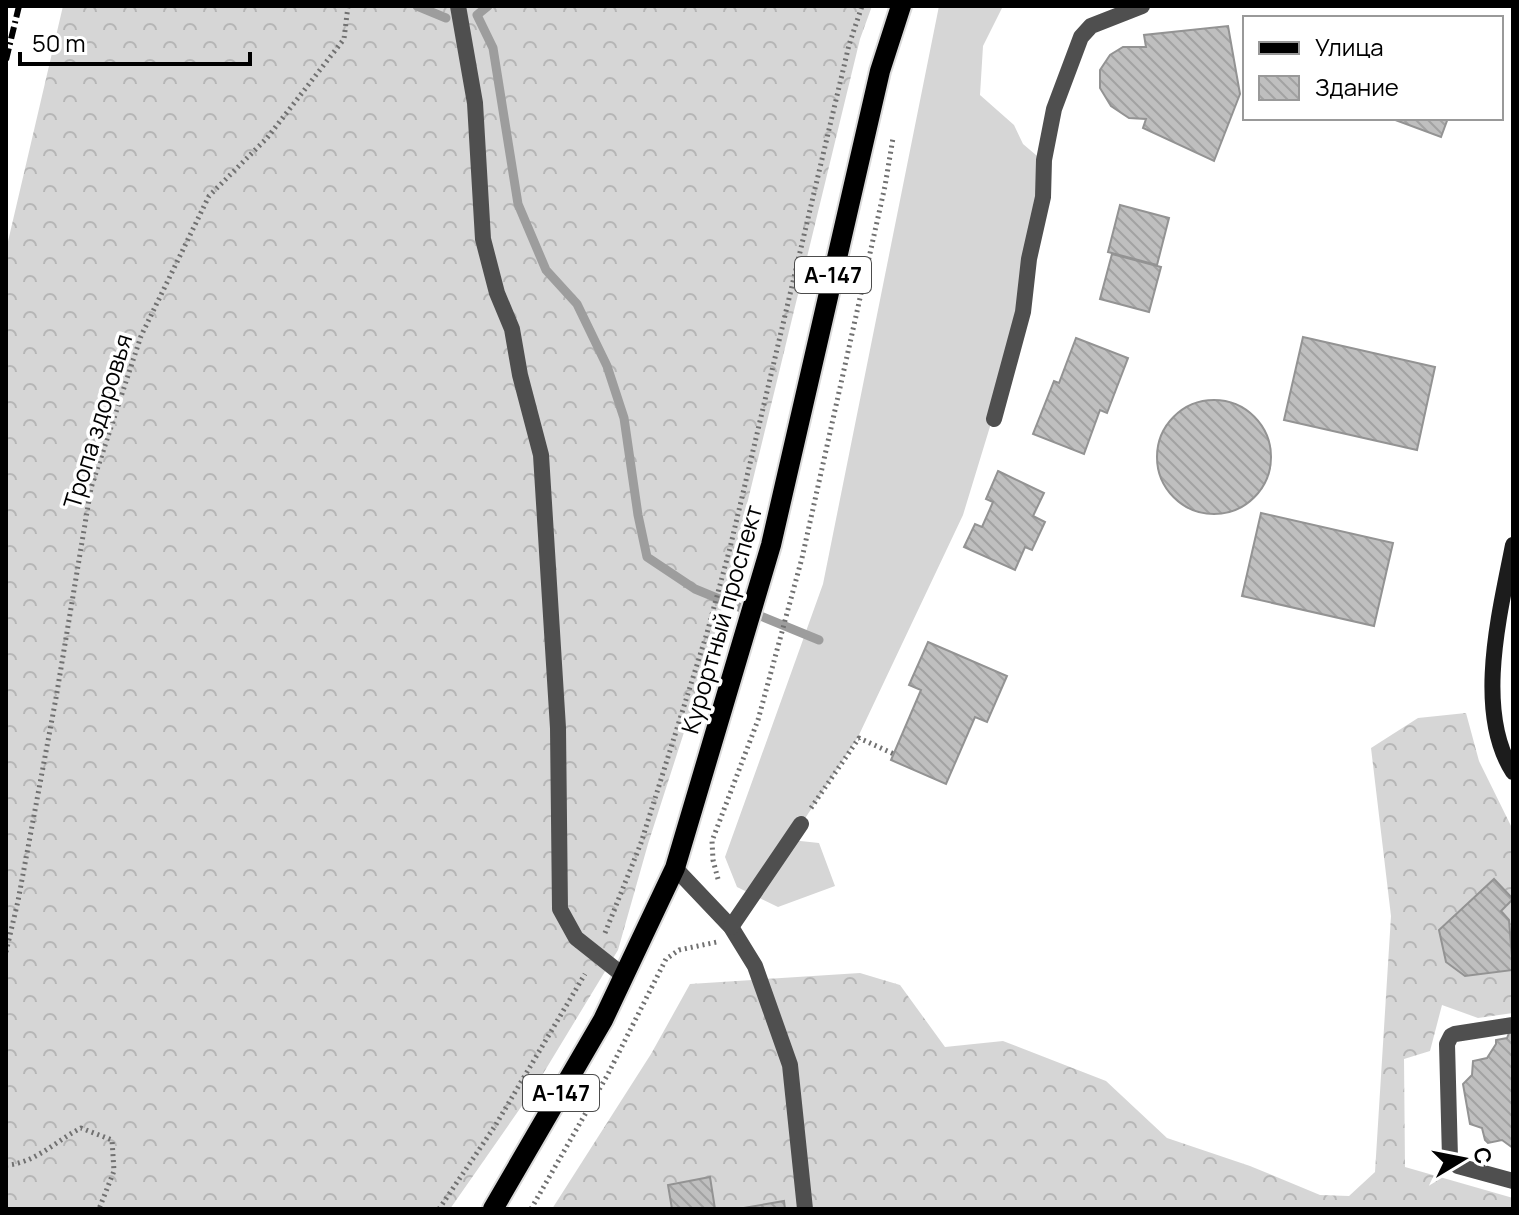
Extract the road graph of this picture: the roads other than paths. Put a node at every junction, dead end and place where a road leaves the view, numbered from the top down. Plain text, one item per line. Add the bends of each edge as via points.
1 (458, 6) edge
2 (901, 6) edge
3 (1142, 6) edge
4 (994, 419) dead end
5 (1513, 545) edge
6 (1506, 621) edge
7 (1513, 772) edge
8 (801, 824) road end
9 (675, 868) junction
10 (729, 925) junction
11 (624, 976) junction
12 (1513, 1025) edge
13 (1513, 1181) edge
14 (493, 1209) edge
15 (805, 1209) edge

1 - 11 lane via 475,103 483,239 512,329 541,455 558,728 560,909 576,938
2 - 9 main road, Курортный проспект / А-147 via 880,71 771,545
3 - 4 lane via 1091,26 1081,37 1054,109 1023,312
5 - 6 street
6 - 7 street via 1493,704 1496,729
8 - 10 lane
9 - 10 lane
9 - 11 main road, Курортный проспект / А-147
10 - 15 lane via 755,966 790,1065
11 - 14 main road, Курортный проспект / А-147
12 - 13 lane via 1455,1034 1447,1044 1450,1158 1458,1166

